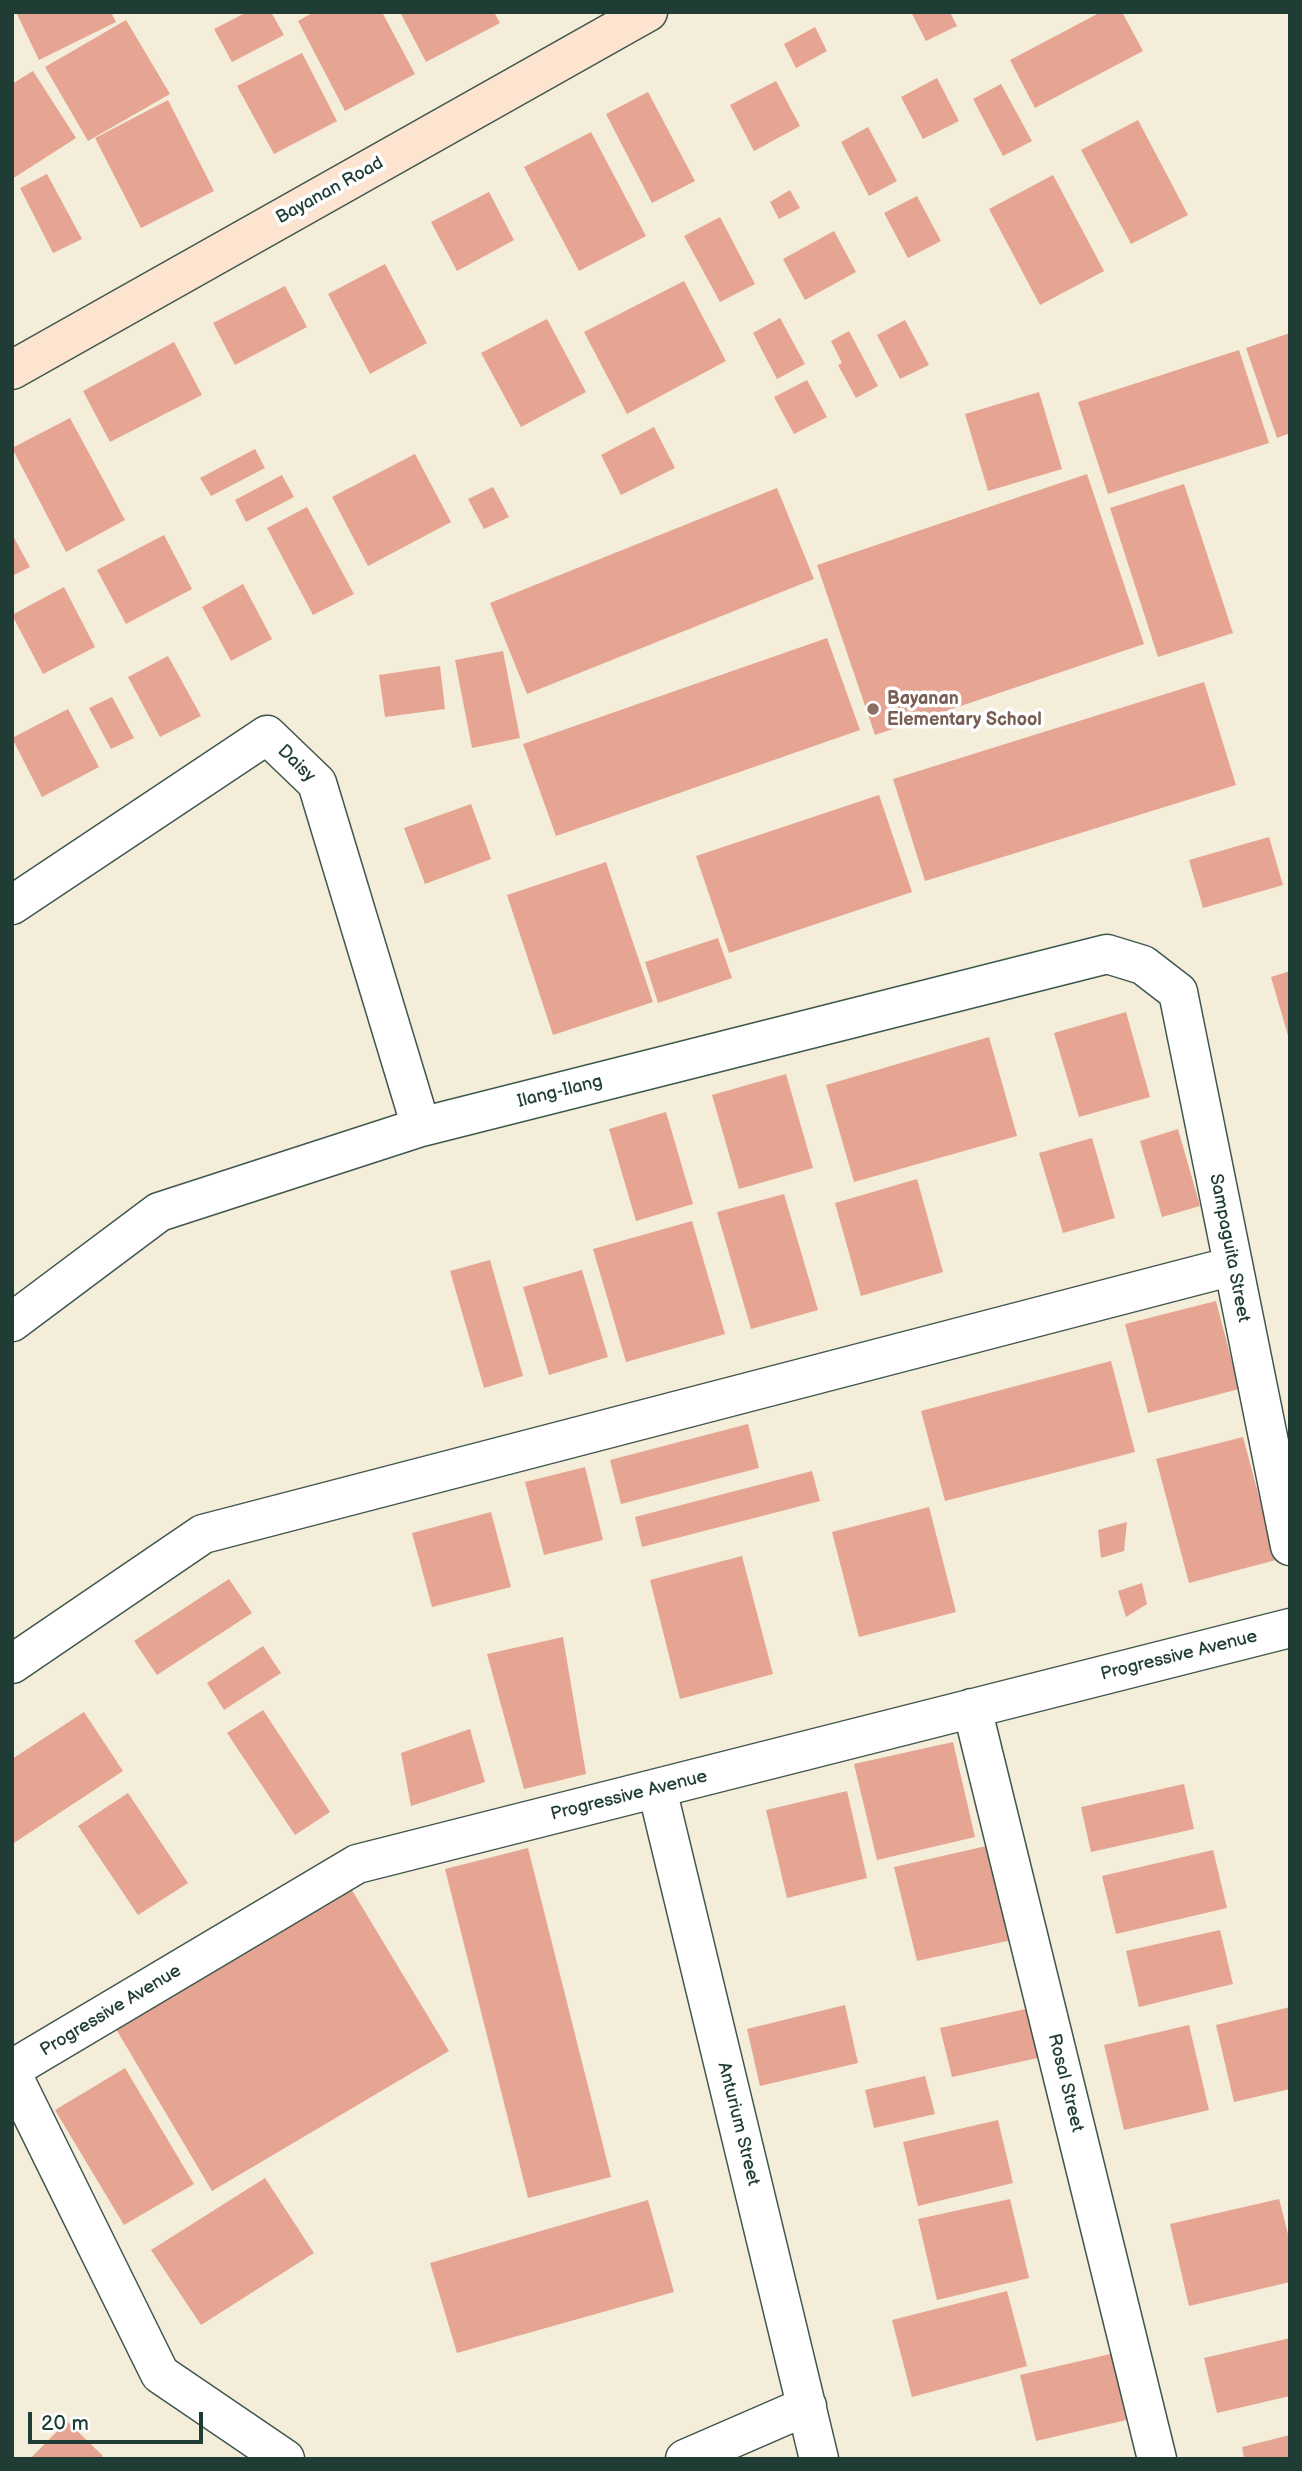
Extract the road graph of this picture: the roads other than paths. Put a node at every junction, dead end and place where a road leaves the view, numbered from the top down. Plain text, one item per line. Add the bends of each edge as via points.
1 (648, 12) edge
2 (12, 370) edge
3 (12, 905) edge
4 (1143, 965) joint
5 (421, 1127) junction
6 (1233, 1266) junction
7 (12, 1322) edge
8 (1290, 1546) edge
9 (1290, 1628) edge
10 (12, 1664) edge
11 (972, 1708) junction
12 (657, 1789) junction
13 (12, 2071) edge
14 (807, 2406) junction
15 (285, 2459) edge
16 (685, 2459) edge
17 (819, 2459) edge
18 (1157, 2459) edge

1 - 2 main road, Bayanan Road
3 - 5 street, Daisy via 267,735 317,783
4 - 5 street, Ilang-Ilang via 1107,954
4 - 6 street, Sampaguita Street via 1178,992
5 - 7 street, Ilang-Ilang via 159,1212
6 - 8 street, Sampaguita Street
6 - 10 street via 203,1534
9 - 11 street, Progressive Avenue
11 - 12 street, Progressive Avenue
11 - 18 street, Rosal Street
12 - 13 street, Progressive Avenue via 357,1864
12 - 14 street, Anturium Street
13 - 15 street via 160,2374
14 - 16 street
14 - 17 street, Anturium Street

